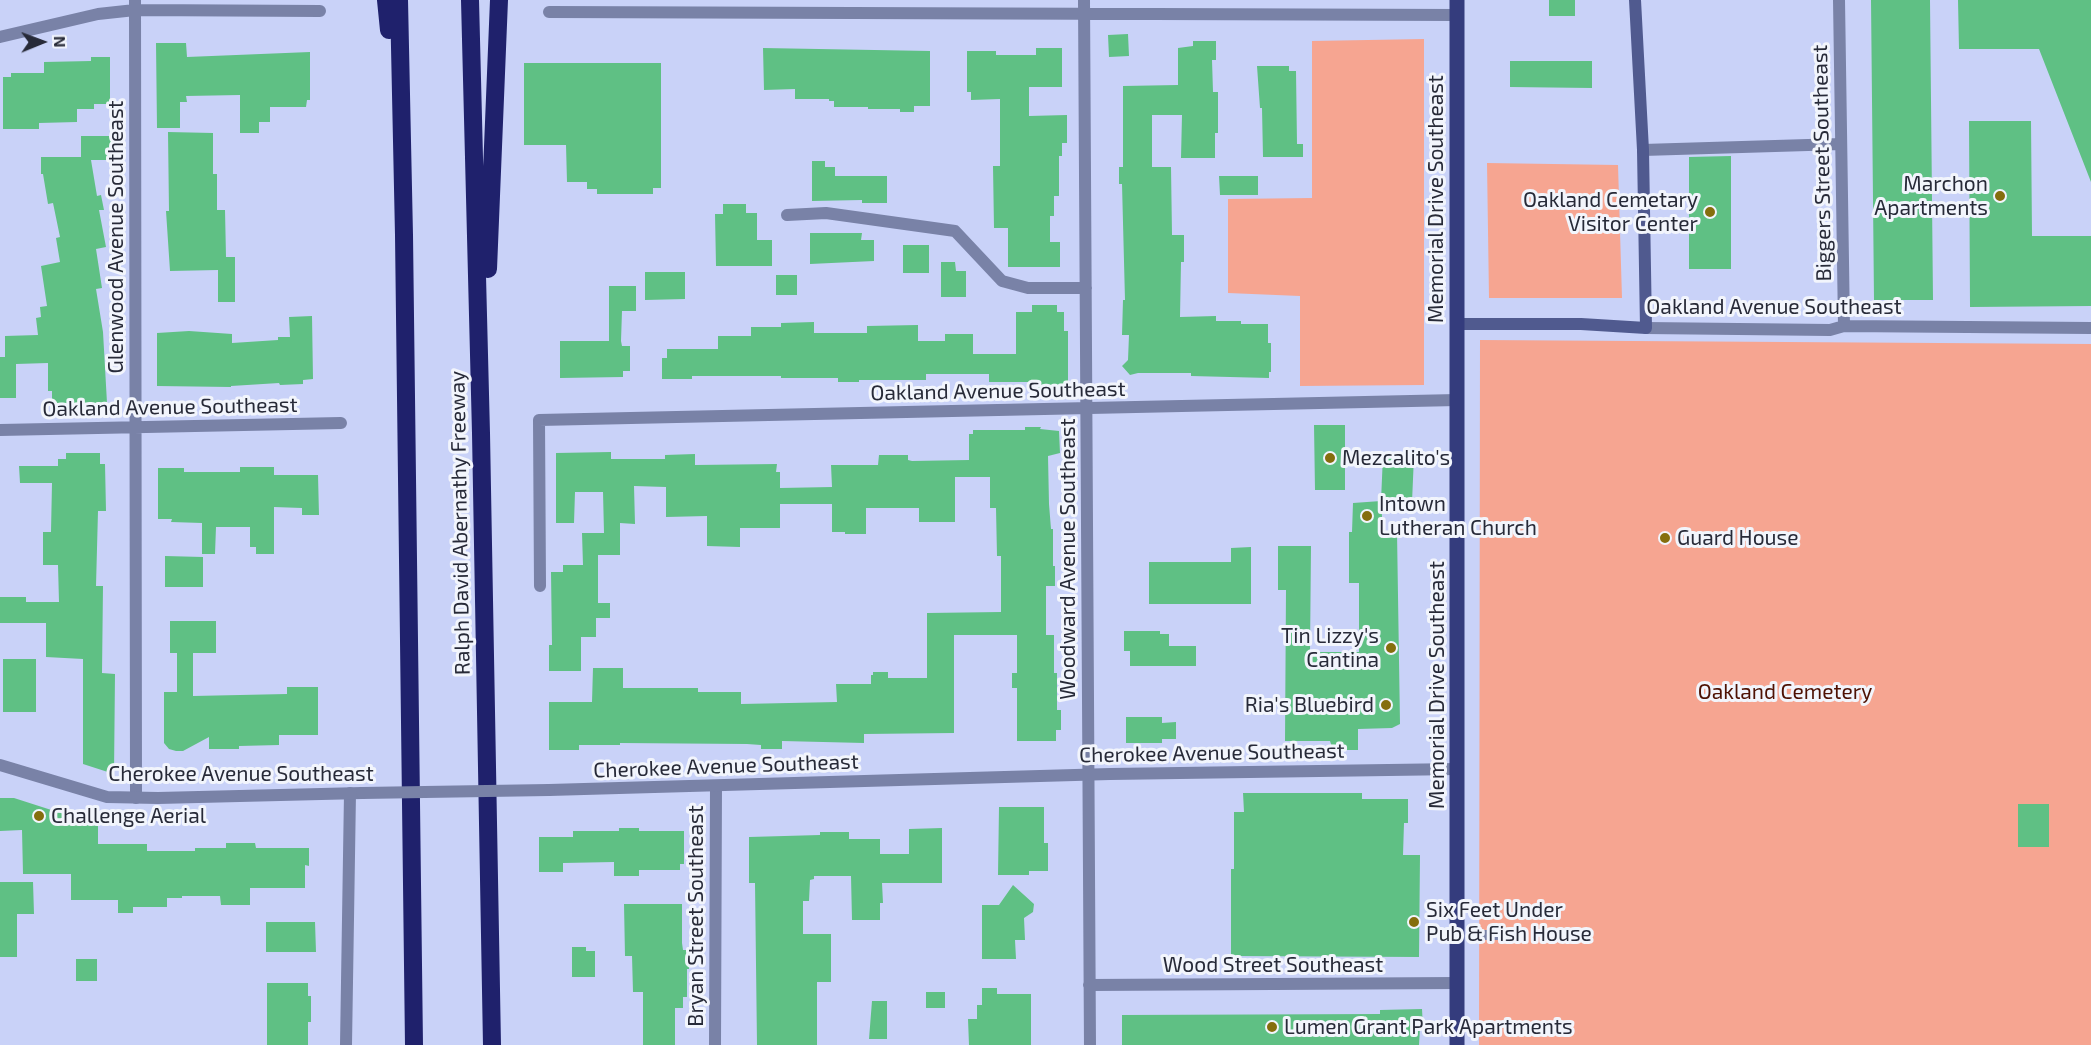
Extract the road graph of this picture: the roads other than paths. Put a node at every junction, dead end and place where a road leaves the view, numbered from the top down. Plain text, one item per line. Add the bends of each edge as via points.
1 (386, 0) edge
2 (399, 0) edge
3 (470, 0) edge
4 (500, 0) edge
5 (1084, 0) edge
6 (1635, 0) edge
7 (1839, 0) edge
8 (135, 5) edge
9 (756, 6) edge
10 (1457, 7) edge
11 (320, 11) dead end
12 (549, 12) dead end
13 (1084, 13) junction
14 (0, 37) edge
15 (402, 142) junction
16 (1841, 144) junction
17 (1643, 150) junction
18 (787, 215) dead end
19 (1086, 288) junction
20 (1457, 324) junction
21 (1844, 326) junction
22 (1646, 328) junction
23 (2091, 328) edge
24 (1457, 400) junction
25 (1087, 408) junction
26 (341, 423) dead end
27 (136, 427) junction
28 (0, 430) edge
29 (481, 433) junction
30 (540, 586) dead end
31 (0, 765) edge
32 (1458, 770) junction
33 (1088, 774) junction
34 (716, 786) junction
35 (356, 793) junction
36 (136, 798) junction
37 (1476, 935) dead end
38 (1498, 935) dead end
39 (1458, 983) junction
40 (1089, 985) junction
41 (346, 1045) edge
42 (413, 1045) edge
43 (493, 1045) edge
44 (715, 1045) edge
45 (1090, 1045) edge
46 (1457, 1045) edge

1 - 15 highway
2 - 15 highway
3 - 29 highway, Ralph David Abernathy Freeway
4 - 29 highway
5 - 13 street, Woodward Avenue Southeast
6 - 17 main road
7 - 16 street, Biggers Street Southeast
8 - 11 street
8 - 14 street
8 - 27 street, Glenwood Avenue Southeast
9 - 12 street
9 - 13 street
10 - 13 street
10 - 20 main road, Memorial Drive Southeast
13 - 19 street, Woodward Avenue Southeast
15 - 42 highway
16 - 17 street
16 - 21 street, Biggers Street Southeast
17 - 22 main road
18 - 19 street via 826,213 955,231 1002,280 1028,288
19 - 25 street, Woodward Avenue Southeast
20 - 22 main road, Oakland Avenue Southeast
20 - 24 main road, Memorial Drive Southeast
21 - 22 street, Oakland Avenue Southeast via 1830,330
21 - 23 street, Oakland Avenue Southeast
24 - 25 street, Oakland Avenue Southeast
24 - 32 main road, Memorial Drive Southeast
25 - 30 street, Oakland Avenue Southeast via 539,420
25 - 33 street, Woodward Avenue Southeast
26 - 27 street, Oakland Avenue Southeast
27 - 28 street, Oakland Avenue Southeast
27 - 36 street, Glenwood Avenue Southeast
29 - 43 highway, Ralph David Abernathy Freeway
31 - 36 street, Cherokee Avenue Southeast via 107,797
32 - 33 street, Cherokee Avenue Southeast
32 - 39 main road, Memorial Drive Southeast
33 - 34 street, Cherokee Avenue Southeast
33 - 40 street, Woodward Avenue Southeast
34 - 35 street, Cherokee Avenue Southeast, bridge
34 - 44 street, Bryan Street Southeast
35 - 36 street, Cherokee Avenue Southeast
35 - 41 street
37 - 38 street
39 - 40 street, Wood Street Southeast
39 - 46 main road, Memorial Drive Southeast
40 - 45 street, Woodward Avenue Southeast

